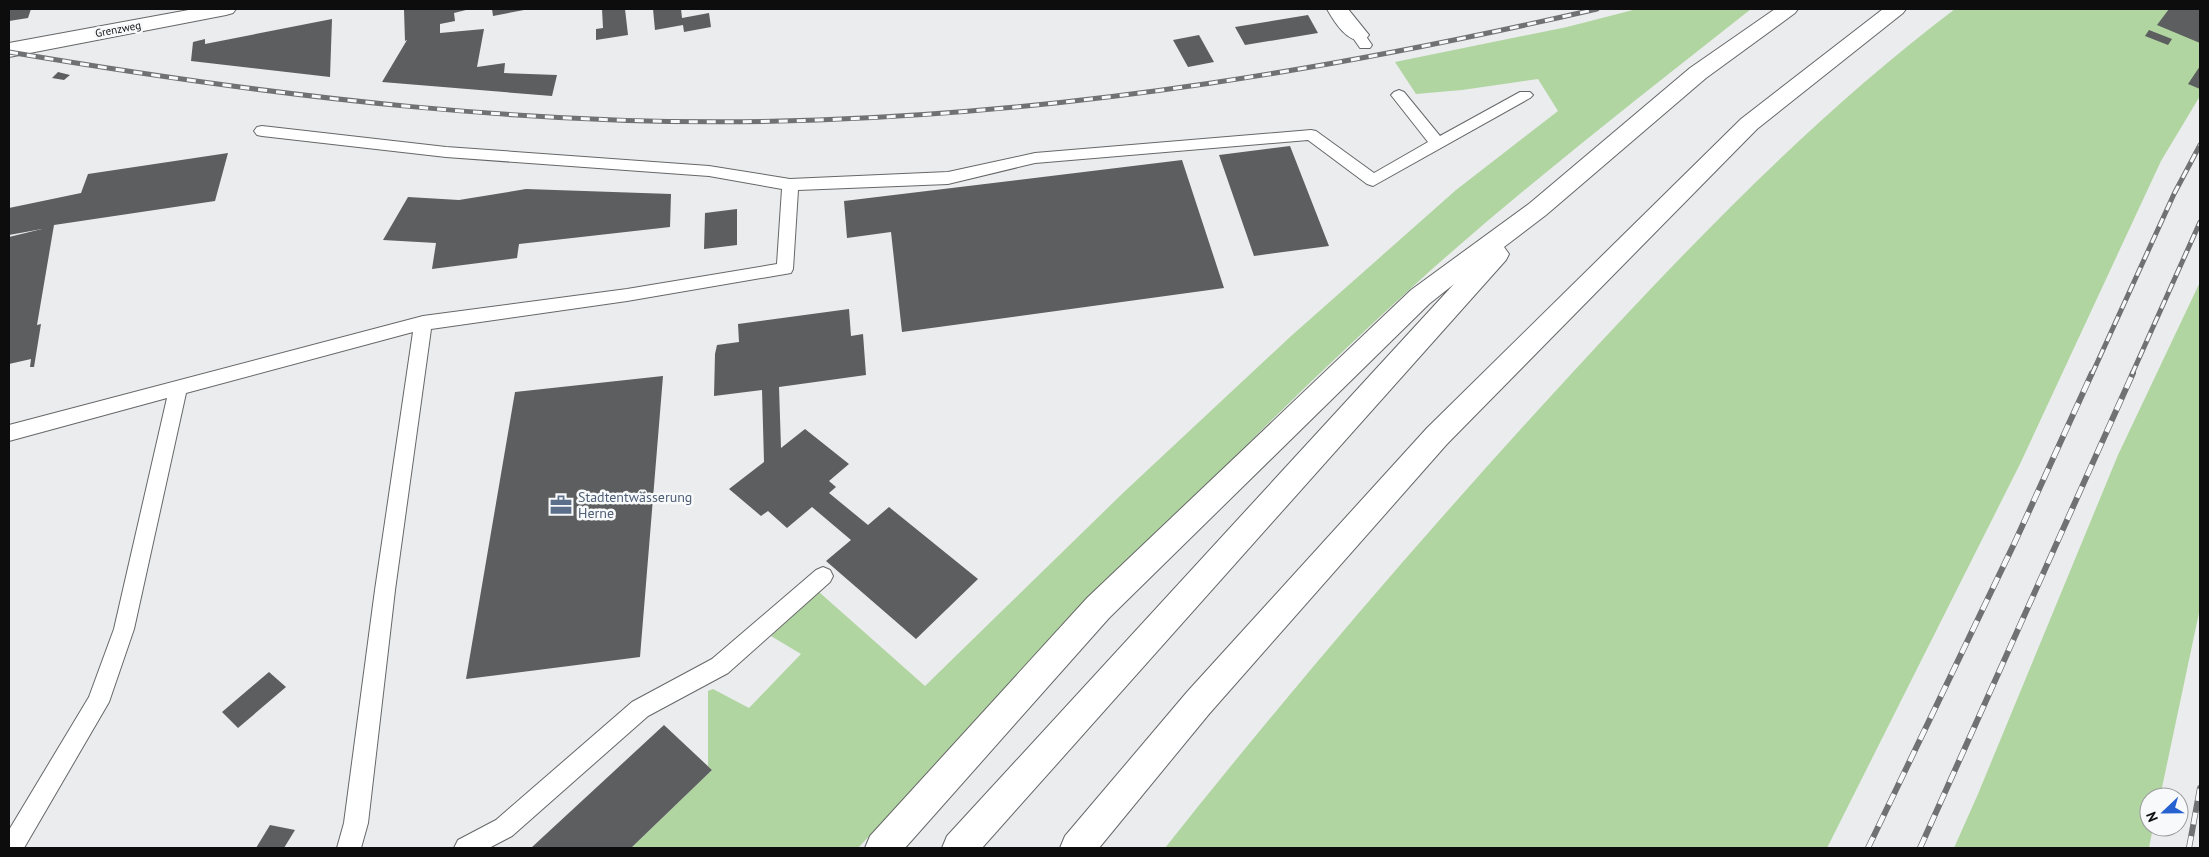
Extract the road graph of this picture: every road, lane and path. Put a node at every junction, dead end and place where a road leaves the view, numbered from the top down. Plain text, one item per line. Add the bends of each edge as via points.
1 (226, 9) edge
2 (1337, 9) edge
3 (1788, 9) edge
4 (1896, 9) edge
5 (1362, 40) dead end
6 (9, 50) edge
7 (1399, 95) dead end
8 (1525, 95) dead end
9 (262, 131) dead end
10 (1438, 144) junction
11 (790, 185) junction
12 (1538, 209) junction
13 (423, 323) junction
14 (178, 389) junction
15 (9, 434) edge
16 (823, 576) dead end
17 (11, 848) edge
18 (349, 848) edge
19 (466, 848) edge
20 (882, 848) edge
21 (959, 848) edge
22 (1077, 848) edge

1 - 6 main road, Grenzweg
2 - 5 main road
3 - 12 main road via 1698,73
4 - 22 main road via 1748,124 1437,436 1198,704
7 - 10 lane
8 - 10 lane
9 - 11 lane via 446,152 709,171
10 - 11 lane via 1373,180 1311,135 1035,158 948,178
11 - 13 lane via 785,269
12 - 20 main road via 1420,297 1105,601
12 - 21 main road
13 - 14 lane
13 - 18 lane via 356,823
14 - 15 lane
14 - 17 lane via 124,628 98,702
16 - 19 lane via 720,666 640,710 504,828

